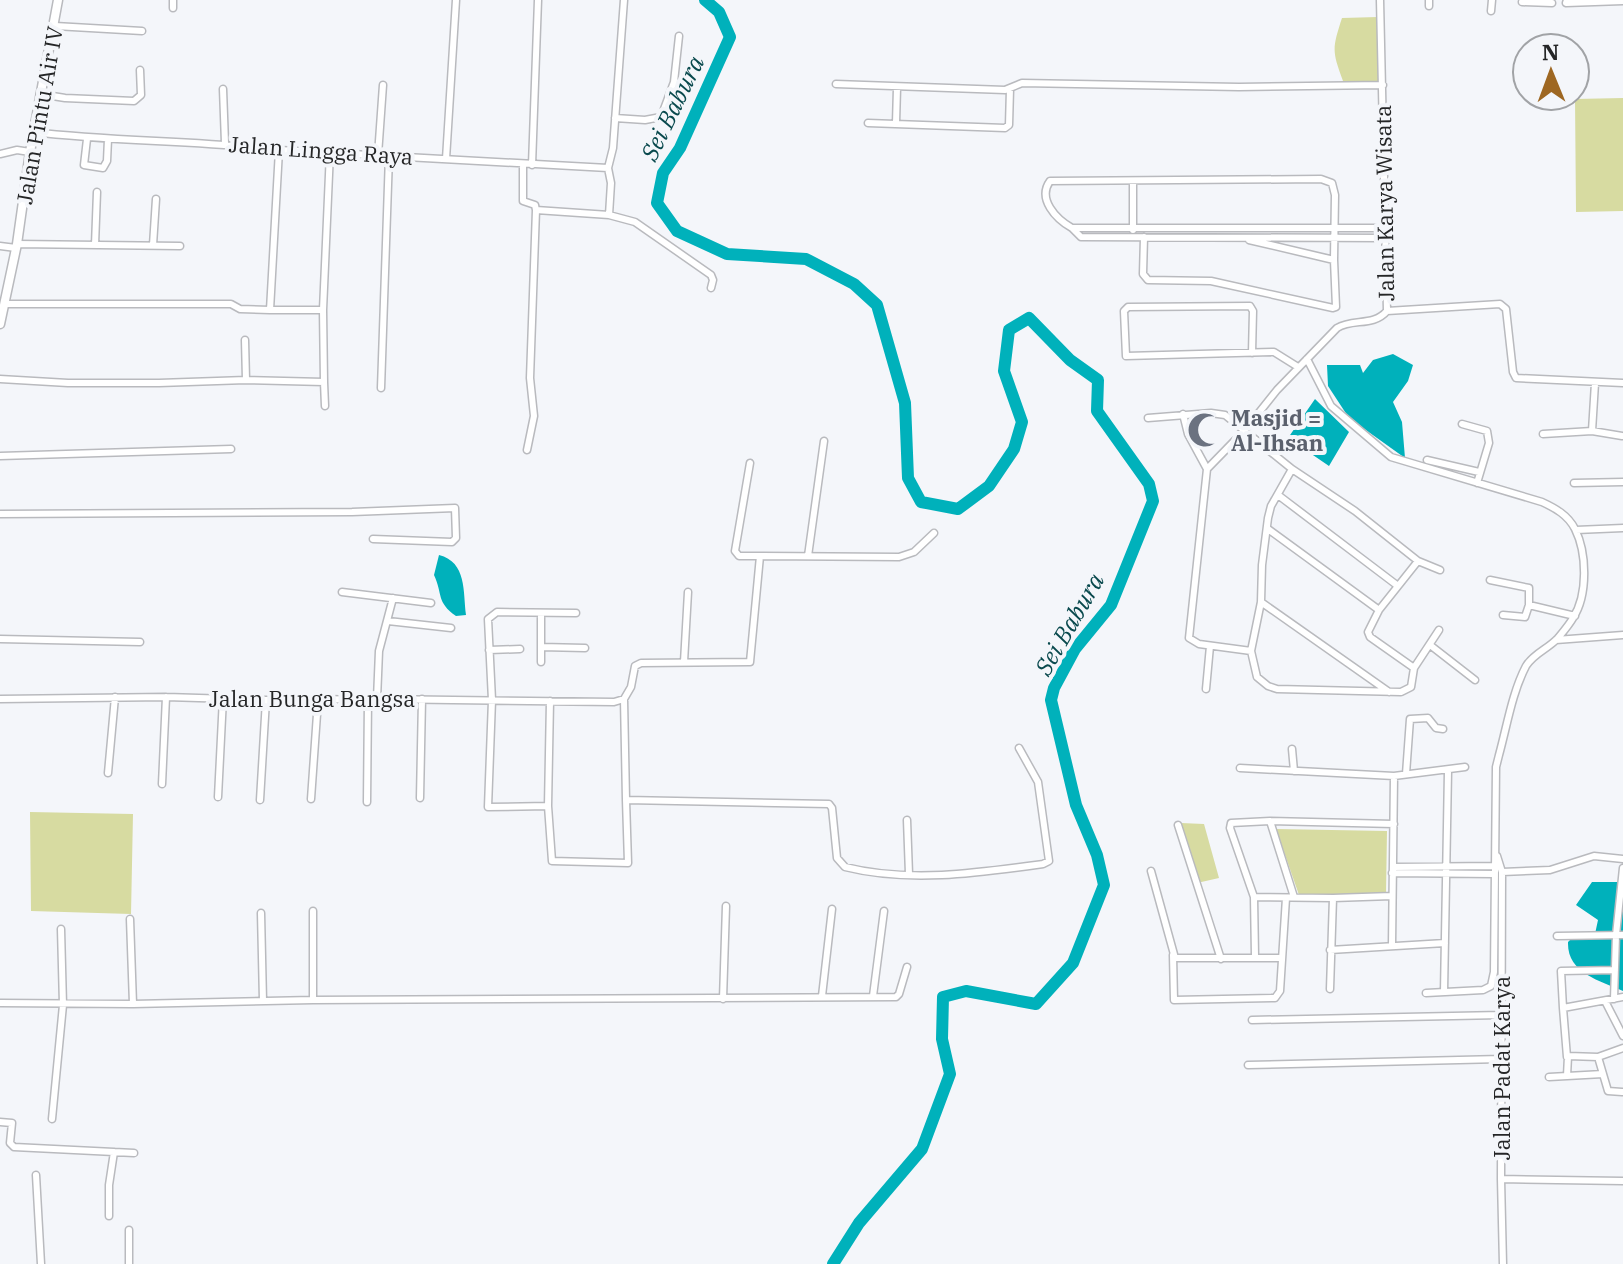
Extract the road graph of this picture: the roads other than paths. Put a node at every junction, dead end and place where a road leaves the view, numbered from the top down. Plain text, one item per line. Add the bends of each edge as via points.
1 (58, 0) edge
2 (456, 0) edge
3 (538, 0) edge
4 (624, 0) edge
5 (1380, 0) edge
6 (1492, 0) edge
7 (1566, 1) edge
8 (1623, 1) edge
9 (1522, 2) edge
10 (1536, 2) edge
11 (1552, 3) dead end
12 (1491, 11) dead end
13 (55, 26) junction
14 (142, 31) dead end
15 (679, 36) dead end
16 (140, 70) dead end
17 (836, 84) dead end
18 (383, 85) dead end
19 (1383, 85) junction
20 (897, 88) junction
21 (223, 89) dead end
22 (1010, 89) junction
23 (40, 94) junction
24 (615, 118) junction
25 (868, 123) dead end
26 (896, 123) junction
27 (33, 132) junction
28 (87, 139) junction
29 (108, 139) junction
30 (225, 143) junction
31 (279, 150) junction
32 (30, 152) junction
33 (330, 152) junction
34 (0, 154) edge
35 (378, 155) junction
36 (389, 156) junction
37 (446, 159) junction
38 (523, 165) junction
39 (532, 165) junction
40 (608, 168) junction
41 (1133, 182) junction
42 (97, 192) dead end
43 (156, 199) dead end
44 (536, 210) junction
45 (609, 215) junction
46 (1385, 228) junction
47 (1334, 229) junction
48 (1133, 232) junction
49 (1144, 237) junction
50 (1238, 237) junction
51 (1334, 238) junction
52 (1386, 238) junction
53 (95, 245) junction
54 (153, 245) junction
55 (0, 246) edge
56 (17, 246) junction
57 (180, 246) dead end
58 (1334, 260) junction
59 (711, 288) dead end
60 (4, 304) junction
61 (270, 310) junction
62 (323, 310) junction
63 (1387, 311) junction
64 (0, 320) edge
65 (245, 340) dead end
66 (1252, 353) junction
67 (1307, 359) junction
68 (1298, 367) junction
69 (0, 379) edge
70 (246, 380) junction
71 (324, 382) junction
72 (1595, 383) junction
73 (1623, 383) edge
74 (381, 388) dead end
75 (325, 406) dead end
76 (1183, 414) junction
77 (1148, 418) dead end
78 (1462, 424) dead end
79 (1245, 430) junction
80 (1592, 431) junction
81 (1543, 434) dead end
82 (1622, 436) edge
83 (824, 441) dead end
84 (231, 449) dead end
85 (527, 450) dead end
86 (0, 456) edge
87 (1427, 460) dead end
88 (750, 463) dead end
89 (1207, 469) junction
90 (1292, 469) junction
91 (1479, 472) junction
92 (1623, 482) edge
93 (1477, 483) junction
94 (1574, 483) dead end
95 (1278, 495) junction
96 (0, 514) edge
97 (1623, 528) edge
98 (1268, 529) junction
99 (1576, 530) junction
100 (934, 533) dead end
101 (373, 539) dead end
102 (760, 556) junction
103 (808, 556) junction
104 (1418, 561) junction
105 (1440, 570) dead end
106 (1490, 580) dead end
107 (1398, 586) junction
108 (342, 592) dead end
109 (688, 592) dead end
110 (393, 598) junction
111 (1261, 602) junction
112 (431, 603) dead end
113 (1529, 605) junction
114 (1379, 610) junction
115 (541, 613) junction
116 (576, 613) dead end
117 (1503, 615) dead end
118 (1575, 616) junction
119 (388, 621) junction
120 (451, 628) dead end
121 (1439, 630) dead end
122 (1623, 635) edge
123 (0, 639) edge
124 (1556, 640) junction
125 (140, 642) dead end
126 (1430, 645) junction
127 (1210, 646) junction
128 (541, 647) junction
129 (585, 648) dead end
130 (520, 649) dead end
131 (489, 650) junction
132 (1251, 651) junction
133 (541, 662) dead end
134 (684, 662) junction
135 (1414, 668) junction
136 (1475, 680) dead end
137 (1206, 689) dead end
138 (1389, 692) junction
139 (115, 697) junction
140 (166, 697) junction
141 (223, 698) junction
142 (0, 699) edge
143 (368, 699) junction
144 (377, 699) junction
145 (422, 699) junction
146 (624, 699) junction
147 (266, 700) junction
148 (318, 700) junction
149 (492, 700) junction
150 (550, 701) junction
151 (1443, 729) dead end
152 (1019, 748) dead end
153 (1292, 749) dead end
154 (1465, 767) dead end
155 (1240, 768) dead end
156 (1294, 771) junction
157 (1448, 771) junction
158 (108, 773) dead end
159 (1406, 774) junction
160 (1394, 776) junction
161 (162, 784) dead end
162 (218, 797) dead end
163 (420, 798) dead end
164 (311, 799) dead end
165 (260, 800) dead end
166 (626, 800) junction
167 (367, 802) dead end
168 (548, 806) junction
169 (907, 820) dead end
170 (1270, 821) junction
171 (1394, 824) junction
172 (1178, 825) dead end
173 (1623, 859) edge
174 (1623, 868) edge
175 (1392, 870) junction
176 (1447, 870) junction
177 (1151, 871) dead end
178 (1497, 871) junction
179 (909, 874) junction
180 (1392, 896) junction
181 (1254, 897) junction
182 (1290, 898) junction
183 (1333, 898) junction
184 (726, 906) dead end
185 (832, 909) dead end
186 (313, 911) dead end
187 (884, 911) dead end
188 (261, 913) dead end
189 (130, 919) dead end
190 (61, 929) dead end
191 (1619, 935) edge
192 (1557, 936) dead end
193 (1445, 943) junction
194 (1392, 945) junction
195 (1330, 950) junction
196 (1173, 955) junction
197 (1255, 956) junction
198 (1282, 958) junction
199 (1221, 959) junction
200 (907, 967) dead end
201 (1615, 970) junction
202 (1330, 989) dead end
203 (1444, 992) junction
204 (1426, 993) dead end
205 (822, 996) junction
206 (873, 996) junction
207 (1623, 997) edge
208 (723, 999) junction
209 (1614, 999) junction
210 (313, 1000) junction
211 (263, 1001) junction
212 (1605, 1001) junction
213 (0, 1003) edge
214 (133, 1004) junction
215 (63, 1005) junction
216 (1563, 1008) junction
217 (1501, 1015) junction
218 (1252, 1020) dead end
219 (1623, 1036) edge
220 (1623, 1048) edge
221 (1567, 1057) junction
222 (1598, 1057) junction
223 (1501, 1059) junction
224 (1248, 1065) dead end
225 (1603, 1074) junction
226 (1567, 1076) junction
227 (1549, 1077) dead end
228 (1622, 1092) edge
229 (52, 1119) dead end
230 (0, 1122) edge
231 (114, 1152) junction
232 (134, 1153) dead end
233 (36, 1175) dead end
234 (1501, 1179) junction
235 (1623, 1181) edge
236 (109, 1216) dead end
237 (129, 1230) dead end
238 (41, 1264) edge
239 (129, 1264) edge
240 (1503, 1264) edge

1 - 13 main road, Jalan Pintu Air IV
2 - 37 street
3 - 39 street
4 - 24 street
5 - 19 street, Jalan Karya Wisata
6 - 12 street
7 - 8 street
9 - 10 street
10 - 11 street
13 - 14 street
13 - 23 main road, Jalan Pintu Air IV
15 - 24 street via 674,82 661,117
16 - 23 street via 141,95 134,101
17 - 20 street
18 - 35 street
19 - 22 street via 1022,83
19 - 46 street, Jalan Karya Wisata
20 - 22 street
20 - 26 street
21 - 30 street
22 - 26 street via 1005,128
23 - 27 main road, Jalan Pintu Air IV
24 - 40 street
25 - 26 street
27 - 28 street, Jalan Lingga Raya
27 - 32 main road, Jalan Pintu Air IV
28 - 29 street, Jalan Lingga Raya
28 - 29 street via 84,165 103,168
29 - 30 street, Jalan Lingga Raya
30 - 31 street, Jalan Lingga Raya
31 - 33 street, Jalan Lingga Raya
31 - 61 street
32 - 34 street
32 - 56 main road, Jalan Pintu Air IV
33 - 35 street, Jalan Lingga Raya
33 - 62 street
35 - 36 street, Jalan Lingga Raya
36 - 37 street, Jalan Lingga Raya
36 - 74 street
37 - 38 street, Jalan Lingga Raya
38 - 39 street, Jalan Lingga Raya
38 - 44 street via 522,199
39 - 40 street, Jalan Lingga Raya
40 - 45 street
41 - 47 street via 1328,180 1335,190
41 - 48 street
41 - 48 street via 1049,181 1045,193 1049,207 1080,236
42 - 53 street
43 - 54 street
44 - 45 street
44 - 85 street via 530,378 534,416
45 - 59 street via 635,222 687,258 712,277
46 - 47 street
46 - 52 street, Jalan Karya Wisata
47 - 48 street
47 - 51 street
48 - 49 street
49 - 50 street
49 - 58 street via 1143,274 1148,280 1211,281 1333,308
50 - 51 street
50 - 58 street
51 - 52 street
51 - 58 street
52 - 63 street, Jalan Karya Wisata
53 - 54 street
53 - 56 street
54 - 57 street
55 - 56 street
56 - 60 main road, Jalan Pintu Air IV
60 - 61 street via 231,304
60 - 64 main road, Jalan Pintu Air IV
61 - 62 street
62 - 71 street
63 - 67 street, Jalan Karya Wisata via 1375,320 1343,324
63 - 72 street via 1500,304 1506,309 1516,378
65 - 70 street
66 - 66 street via 1250,306 1124,311 1126,356
66 - 68 street via 1274,352
67 - 68 street, Jalan Karya Wisata
67 - 93 street via 1331,406 1391,457
68 - 79 street, Jalan Karya Wisata
69 - 70 street
70 - 71 street
71 - 75 street
72 - 73 street
72 - 80 street
76 - 77 street
76 - 79 street via 1218,413
76 - 89 street
78 - 91 street via 1487,431 1489,443
79 - 89 street, Jalan Karya Wisata
79 - 90 street
80 - 81 street
80 - 82 street
83 - 103 street
84 - 86 street
87 - 91 street
88 - 102 street via 735,551 739,556
89 - 127 street via 1189,638
90 - 95 street
90 - 104 street
91 - 93 street
92 - 94 street
93 - 99 street via 1558,509
95 - 98 street
95 - 107 street
96 - 101 street via 455,508 452,542
97 - 99 street
98 - 111 street
98 - 114 street
99 - 118 street via 1583,579
100 - 103 street via 914,552 899,557
102 - 103 street
102 - 134 street via 750,662
104 - 105 street
104 - 107 street
106 - 113 street via 1529,588
107 - 114 street
108 - 110 street
109 - 134 street
110 - 112 street
110 - 119 street
111 - 132 street
111 - 138 street
113 - 117 street via 1525,617
113 - 118 street
114 - 135 street via 1368,635
115 - 116 street
115 - 128 street
115 - 131 street via 492,614
118 - 124 street
119 - 120 street
119 - 144 street via 379,651
121 - 126 street
122 - 124 street
123 - 125 street
124 - 178 street via 1528,663 1521,677 1499,755
126 - 135 street
126 - 136 street
127 - 132 street
127 - 137 street
128 - 129 street
128 - 133 street
130 - 131 street
131 - 149 street
132 - 138 street via 1257,677 1277,689
134 - 146 street via 638,664
135 - 138 street via 1410,688
139 - 140 street, Jalan Bunga Bangsa
139 - 142 street, Jalan Bunga Bangsa
139 - 158 street
140 - 141 street, Jalan Bunga Bangsa
140 - 161 street
141 - 147 street, Jalan Bunga Bangsa
141 - 162 street
143 - 144 street, Jalan Bunga Bangsa
143 - 148 street, Jalan Bunga Bangsa
143 - 167 street
144 - 145 street, Jalan Bunga Bangsa
145 - 149 street, Jalan Bunga Bangsa
145 - 163 street
146 - 150 street, Jalan Bunga Bangsa
146 - 166 street
147 - 148 street, Jalan Bunga Bangsa
147 - 165 street
148 - 164 street
149 - 150 street, Jalan Bunga Bangsa
149 - 168 street via 488,807
150 - 168 street
151 - 159 street via 1428,718 1410,719
152 - 179 street via 1038,782 1049,861 982,874
153 - 156 street
154 - 157 street
155 - 156 street
156 - 160 street
157 - 159 street
157 - 176 street
159 - 160 street
160 - 171 street
166 - 168 street via 628,863 620,864 552,861
166 - 179 street via 829,804 839,862 857,870
169 - 179 street
170 - 171 street
170 - 181 street via 1231,825
170 - 182 street
171 - 175 street
172 - 199 street
173 - 178 street via 1594,856 1550,870
174 - 191 street
175 - 176 street
175 - 180 street
176 - 178 street
176 - 193 street
177 - 196 street
178 - 203 street via 1491,986
178 - 217 street, Jalan Padat Karya
180 - 183 street
180 - 194 street
181 - 182 street
181 - 197 street
182 - 183 street
182 - 198 street
183 - 195 street
184 - 208 street
185 - 205 street
186 - 210 street
187 - 206 street
188 - 211 street
189 - 214 street
190 - 215 street
191 - 192 street
191 - 201 street
193 - 194 street
193 - 203 street
194 - 195 street
195 - 202 street
196 - 198 street via 1174,1000 1275,998
196 - 199 street
197 - 198 street
197 - 199 street
200 - 206 street via 898,996
201 - 209 street
201 - 216 street via 1561,971
203 - 204 street
205 - 206 street
205 - 208 street
207 - 209 street
208 - 210 street
209 - 212 street
210 - 211 street
211 - 214 street
212 - 216 street
212 - 219 street
213 - 215 street
214 - 215 street
215 - 229 street
216 - 221 street
217 - 218 street
217 - 223 street, Jalan Padat Karya
220 - 222 street
221 - 222 street
221 - 226 street
222 - 225 street
223 - 224 street
223 - 234 street, Jalan Padat Karya
225 - 226 street
225 - 228 street via 1608,1091
226 - 227 street
230 - 231 street via 12,1123 14,1147
231 - 232 street
231 - 236 street
233 - 238 street
234 - 235 street
234 - 240 street, Jalan Padat Karya
237 - 239 street

